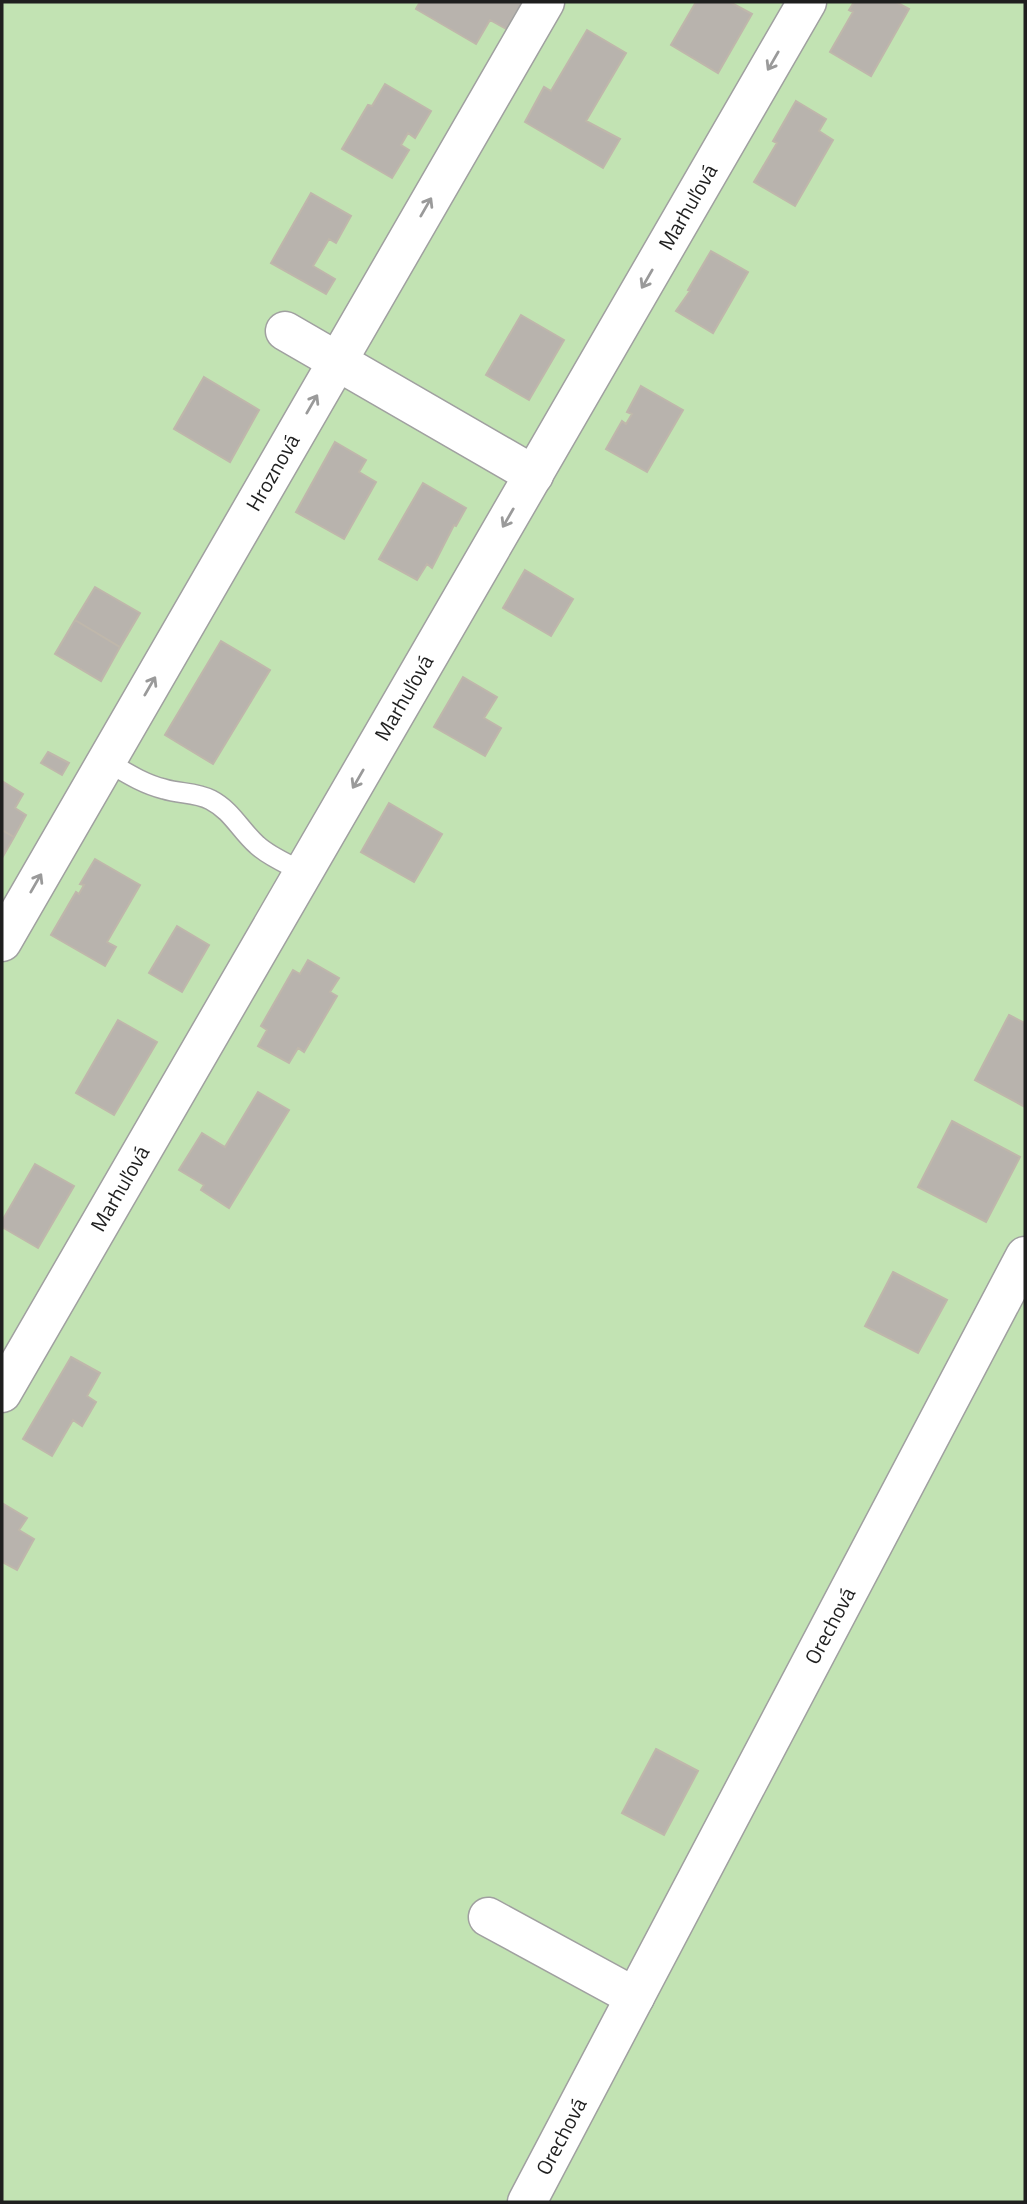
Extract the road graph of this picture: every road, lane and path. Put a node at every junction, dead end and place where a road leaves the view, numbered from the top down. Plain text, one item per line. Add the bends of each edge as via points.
1 (545, 2) edge
2 (807, 2) edge
3 (285, 331) dead end
4 (336, 362) junction
5 (534, 475) junction
6 (106, 761) junction
7 (303, 872) junction
8 (2, 942) edge
9 (1025, 1256) edge
10 (2, 1393) edge
11 (488, 1917) dead end
12 (635, 1997) junction
13 (527, 2202) edge

4 -> 1 street, Hroznová
2 -> 5 street, Marhuľová
3 - 4 street
4 - 5 street
6 -> 4 street, Hroznová
5 -> 7 street, Marhuľová
6 - 7 lane via 148,784 211,800 234,817 258,847
8 -> 6 street, Hroznová
7 - 10 street, Marhuľová
9 - 12 street, Orechová
11 - 12 street
12 - 13 street, Orechová

